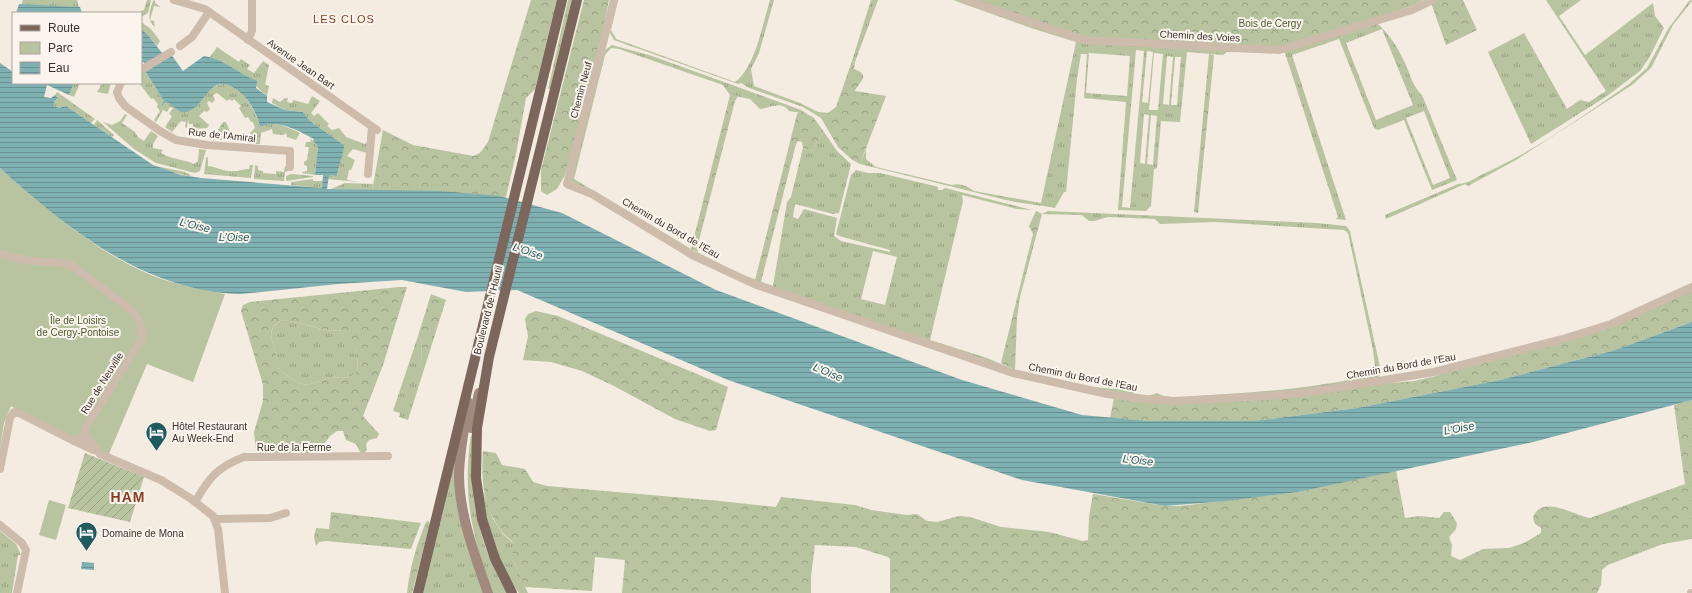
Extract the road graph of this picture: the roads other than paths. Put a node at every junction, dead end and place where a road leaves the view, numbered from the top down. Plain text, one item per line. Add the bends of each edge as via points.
1 (174, 0) edge
2 (252, 0) edge
3 (562, 0) edge
4 (577, 0) edge
5 (614, 0) edge
6 (965, 0) edge
7 (1433, 0) edge
8 (209, 12) junction
9 (248, 40) junction
10 (180, 46) dead end
11 (171, 52) dead end
12 (142, 69) edge
13 (121, 84) edge
14 (290, 167) dead end
15 (368, 174) dead end
16 (566, 184) joint
17 (0, 254) edge
18 (1692, 287) edge
19 (489, 357) junction
20 (473, 371) junction
21 (85, 436) junction
22 (74, 441) junction
23 (100, 454) junction
24 (388, 456) dead end
25 (0, 469) edge
26 (195, 502) junction
27 (464, 512) junction
28 (286, 513) dead end
29 (215, 519) junction
30 (0, 525) edge
31 (17, 593) edge
32 (225, 593) edge
33 (418, 593) edge
34 (488, 593) edge
35 (512, 593) edge

1 - 8 street, Avenue Jean Bart
2 - 9 street via 252,31
3 - 20 main road, Boulevard de l'Hautil
4 - 19 main road, Boulevard de l'Hautil
5 - 16 street, Chemin Neuf
6 - 7 street, Chemin des Voies via 1084,40 1280,50 1412,10
8 - 9 street, Avenue Jean Bart
8 - 10 street via 192,37
9 - 15 street, Avenue Jean Bart via 375,129
11 - 12 street
13 - 14 street, Rue de l'Amiral via 117,92 123,104 167,136 206,145 290,151
16 - 18 street, Chemin du Bord de l'Eau via 592,194 694,256 754,284 1013,373 1107,394 1145,399 1174,401 1304,393 1434,372 1556,341 1611,324
17 - 21 street, Rue de Neuville via 24,260 70,264 129,308 138,319 142,330 141,340 86,427
19 - 27 main road, Boulevard de l'Hautil via 468,446
19 - 35 main road via 477,428 477,492 489,545
20 - 27 main road, Boulevard de l'Hautil via 459,467
20 - 33 main road
21 - 22 street
21 - 23 street
22 - 23 street
22 - 25 street via 14,412 10,417
23 - 26 street via 161,480
24 - 26 street, Rue de la Ferme via 244,457 212,475
26 - 29 street
27 - 34 main road, Boulevard de l'Hautil
28 - 29 street via 270,518
29 - 32 street via 221,547
30 - 31 street via 26,549

